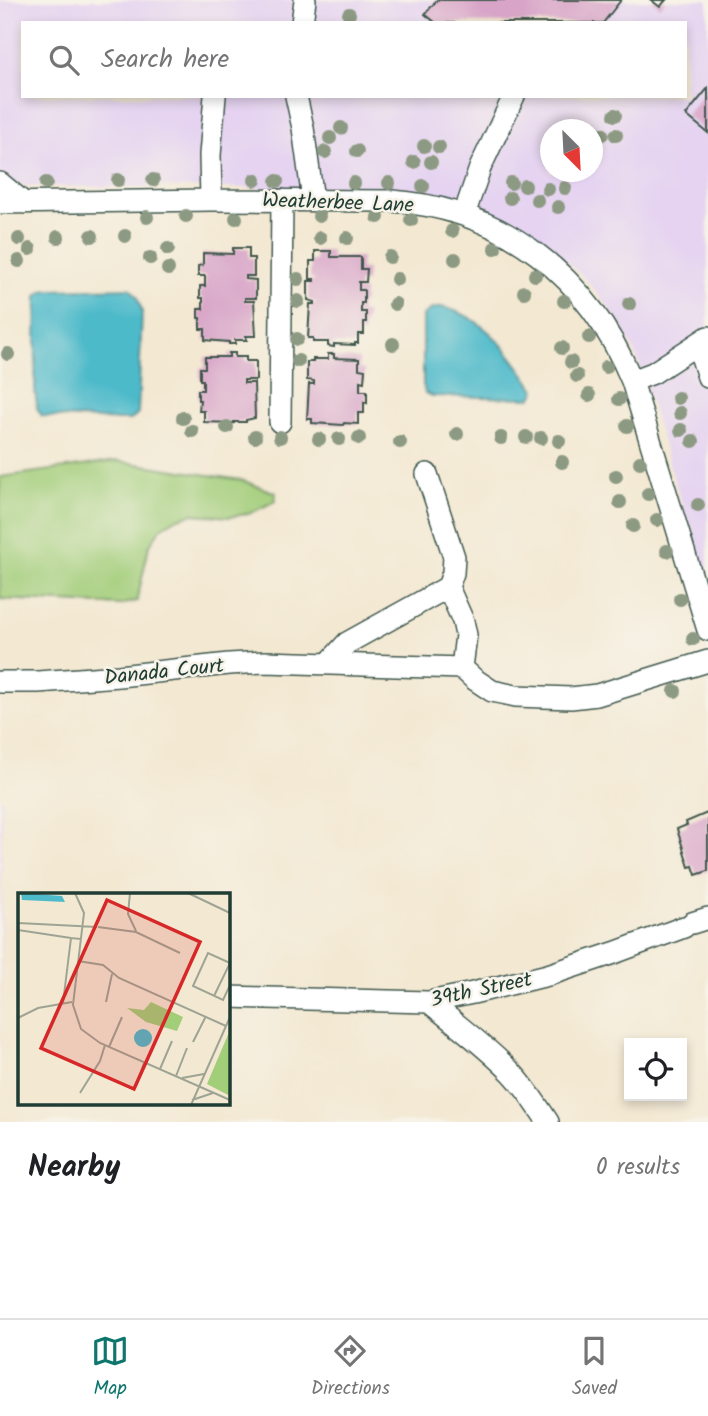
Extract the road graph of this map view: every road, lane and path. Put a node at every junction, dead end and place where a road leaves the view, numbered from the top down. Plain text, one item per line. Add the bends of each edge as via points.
1 (305, 0) edge
2 (302, 21) edge
3 (215, 98) edge
4 (296, 98) edge
5 (513, 98) edge
6 (0, 183) edge
7 (211, 200) junction
8 (282, 200) junction
9 (313, 200) junction
10 (0, 203) edge
11 (24, 203) junction
12 (464, 215) junction
13 (702, 342) edge
14 (708, 377) edge
15 (632, 381) junction
16 (281, 422) dead end
17 (427, 474) dead end
18 (448, 587) junction
19 (708, 630) edge
20 (708, 661) edge
21 (328, 664) junction
22 (462, 668) junction
23 (0, 682) edge
24 (695, 923) edge
25 (229, 997) edge
26 (429, 1002) junction
27 (548, 1122) edge

1 - 2 street
3 - 7 street
4 - 9 street
5 - 12 street
6 - 11 street
7 - 8 street, Weatherbee Lane
7 - 11 street, Weatherbee Lane
8 - 9 street, Weatherbee Lane
8 - 16 street
9 - 12 street, Weatherbee Lane via 414,203
10 - 11 street, Weatherbee Lane
12 - 15 street, Weatherbee Lane via 506,233 565,278 602,322
13 - 14 street
13 - 15 street
15 - 19 street, Weatherbee Lane
17 - 18 street via 454,557
18 - 21 street via 347,643
18 - 22 street via 466,635
20 - 22 street via 597,695 570,698 492,691
21 - 22 street, Danada Court
21 - 23 street, Danada Court via 265,662
24 - 26 street, 39th Street via 548,975
25 - 26 street, 39th Street
26 - 27 street via 512,1073

